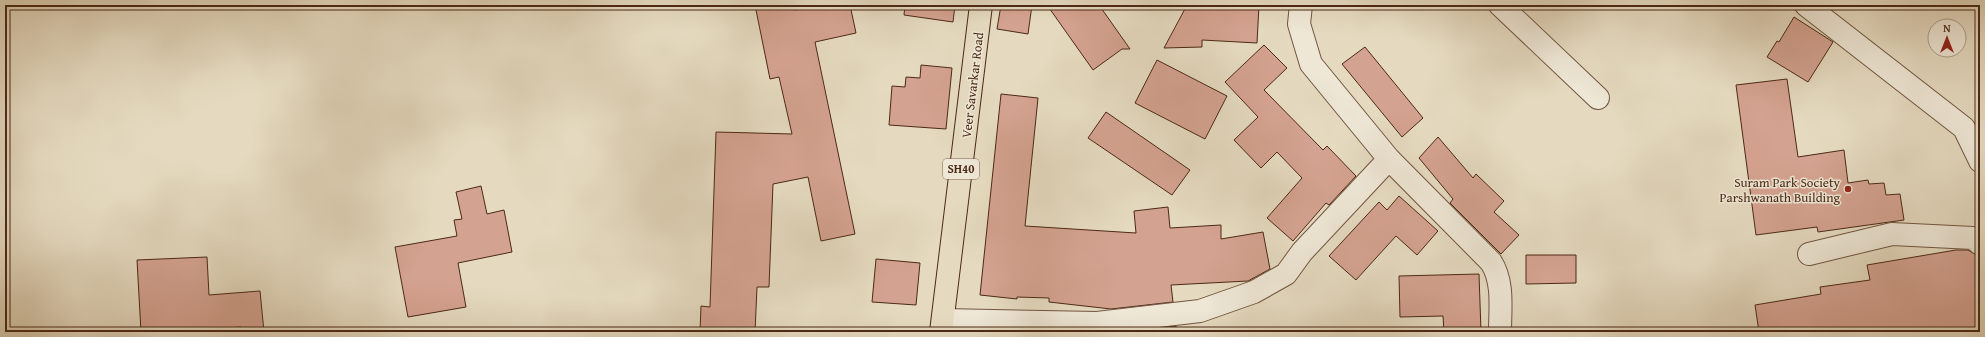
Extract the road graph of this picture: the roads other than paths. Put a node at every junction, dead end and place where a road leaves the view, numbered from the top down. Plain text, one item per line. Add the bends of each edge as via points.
1 (981, 5) edge
2 (1301, 5) edge
3 (1500, 5) edge
4 (1806, 5) edge
5 (1598, 98) dead end
6 (1389, 159) junction
7 (1980, 161) edge
8 (1980, 244) edge
9 (1808, 254) dead end
10 (942, 326) edge
11 (1500, 332) edge

1 - 10 main road, Veer Savarkar Road / SH40
2 - 6 street via 1299,24 1312,64
3 - 5 street
4 - 7 street via 1964,128
6 - 10 street via 1302,252 1286,274 1254,292 1200,311 1097,323
6 - 11 street via 1491,262 1496,270 1501,295
8 - 9 street via 1973,238 1892,234

